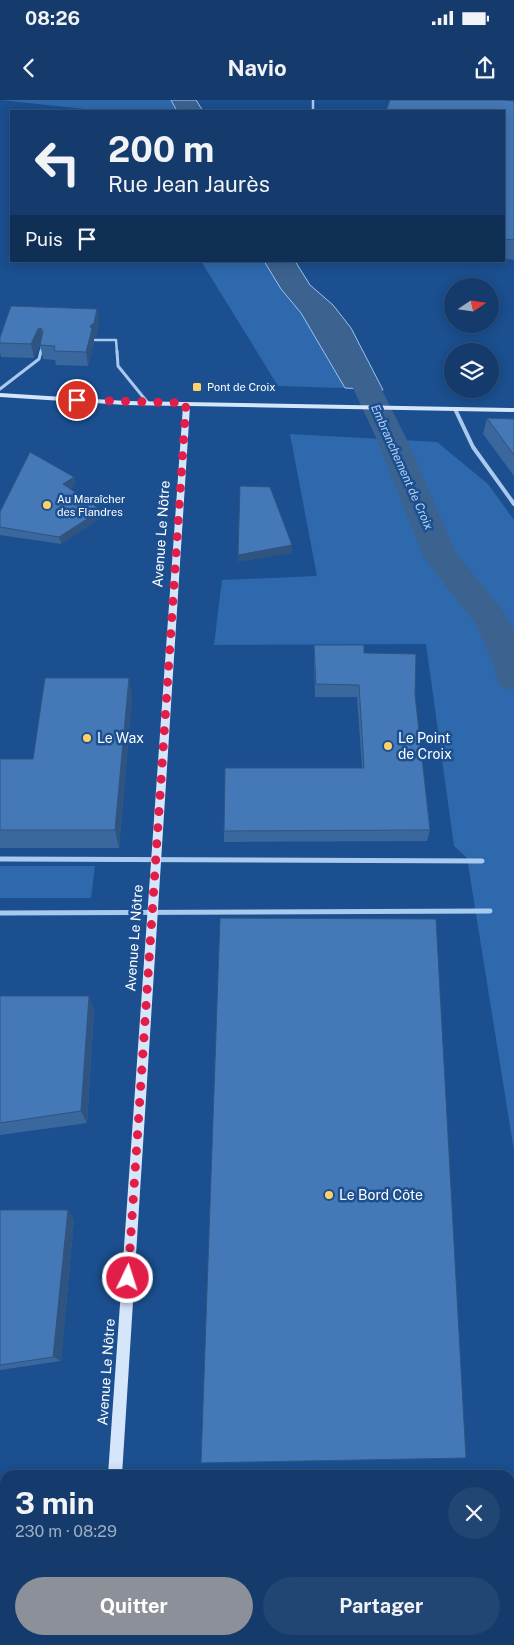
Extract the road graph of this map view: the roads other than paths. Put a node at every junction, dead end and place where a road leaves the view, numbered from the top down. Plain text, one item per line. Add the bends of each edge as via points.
1 (95, 340) edge
2 (43, 345) edge
3 (0, 389) edge
4 (0, 395) edge
5 (148, 403) junction
6 (186, 403) junction
7 (455, 409) junction
8 (514, 410) edge
9 (514, 504) edge
10 (0, 859) edge
11 (156, 859) junction
12 (482, 861) dead end
13 (490, 911) dead end
14 (152, 912) junction
15 (0, 913) edge
16 (115, 1470) edge

1 - 5 lane via 116,340 118,366
2 - 3 lane via 39,359
4 - 5 street
5 - 6 street
6 - 7 street
6 - 11 street, Avenue Le Nôtre
7 - 8 street
7 - 9 street via 466,437
10 - 11 street
11 - 12 street
11 - 14 street, Avenue Le Nôtre
13 - 14 street
14 - 15 street
14 - 16 street, Avenue Le Nôtre

